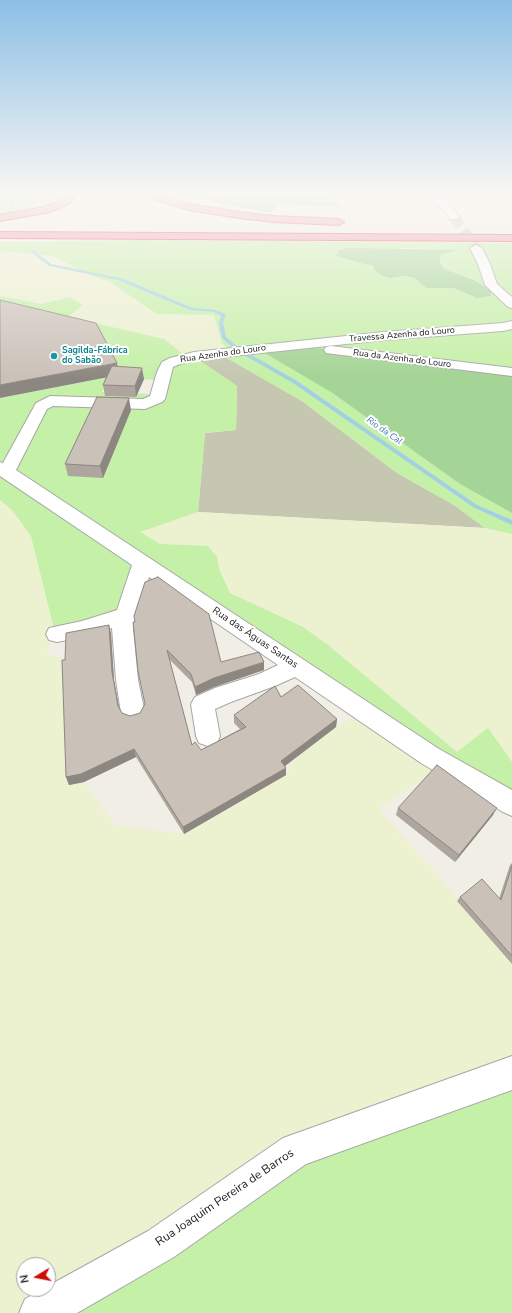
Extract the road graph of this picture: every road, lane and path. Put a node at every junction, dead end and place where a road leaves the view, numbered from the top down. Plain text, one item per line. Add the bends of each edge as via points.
1 (480, 255) tunnel mouth
2 (512, 304) edge
3 (512, 325) edge
4 (292, 345) junction
5 (512, 372) edge
6 (3, 470) edge
7 (143, 563) junction
8 (126, 615) junction
9 (57, 634) dead end
10 (296, 666) junction
11 (133, 713) dead end
12 (208, 736) dead end
13 (512, 804) edge
14 (512, 1073) edge
15 (39, 1313) edge

1 - 2 street via 491,286
3 - 4 street, Travessa Azenha do Louro
4 - 5 street, Rua da Azenha do Louro
4 - 6 street, Rua Azenha do Louro via 175,360 167,365 157,398 145,404 50,401 41,406
6 - 7 street, Rua das Águas Santas
7 - 8 street
7 - 10 street, Rua das Águas Santas
8 - 9 street via 83,629
8 - 11 street via 122,628
10 - 12 street via 267,680 223,694 202,704
10 - 13 street, Rua das Águas Santas via 430,756
14 - 15 street, Rua Joaquim Pereira de Barros via 295,1150 160,1244

